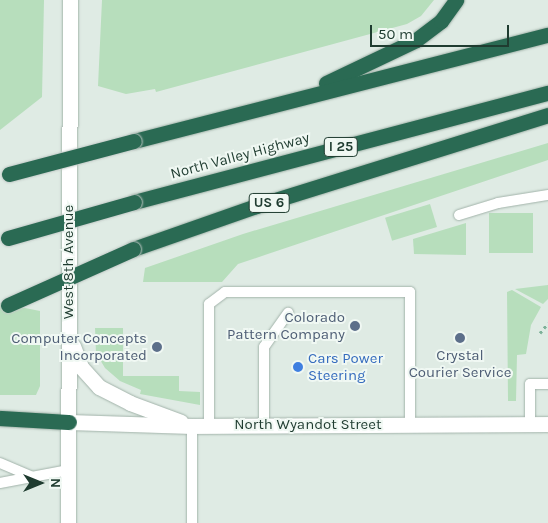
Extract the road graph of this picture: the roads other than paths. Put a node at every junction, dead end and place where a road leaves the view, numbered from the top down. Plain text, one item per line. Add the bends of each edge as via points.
1 (70, 0) edge
2 (456, 0) edge
3 (548, 35) edge
4 (548, 93) edge
5 (265, 109) junction
6 (548, 115) edge
7 (4, 175) edge
8 (548, 195) edge
9 (459, 216) dead end
10 (4, 240) edge
11 (4, 307) edge
12 (288, 314) dead end
13 (69, 328) junction
14 (548, 384) edge
15 (0, 418) edge
16 (69, 422) junction
17 (530, 424) junction
18 (548, 424) edge
19 (264, 425) junction
20 (410, 425) junction
21 (192, 426) junction
22 (209, 426) junction
23 (0, 463) edge
24 (69, 470) junction
25 (36, 478) junction
26 (0, 483) edge
27 (68, 523) edge
28 (192, 523) edge

1 - 13 main road, West 8th Avenue
2 - 5 highway via 435,26 406,46
3 - 5 highway
4 - 10 highway, North Valley Highway / I 25, bridge via 134,202
5 - 7 highway, bridge
6 - 11 highway, US 6, bridge via 256,206 133,249
8 - 9 lane via 498,203
12 - 19 lane via 264,347
13 - 16 main road, West 8th Avenue
13 - 21 main road via 81,367 99,387 130,403
14 - 17 lane via 530,384
15 - 16 highway
16 - 21 main road, North Wyandot Street
16 - 24 main road, West 8th Avenue
17 - 18 main road, North Wyandot Street
17 - 20 main road, North Wyandot Street
19 - 20 main road, North Wyandot Street
19 - 22 main road, North Wyandot Street
20 - 22 lane via 410,292 224,292 209,304
21 - 22 main road, North Wyandot Street
21 - 28 lane
23 - 25 lane
24 - 25 lane
24 - 27 main road, West 8th Avenue
25 - 26 lane

